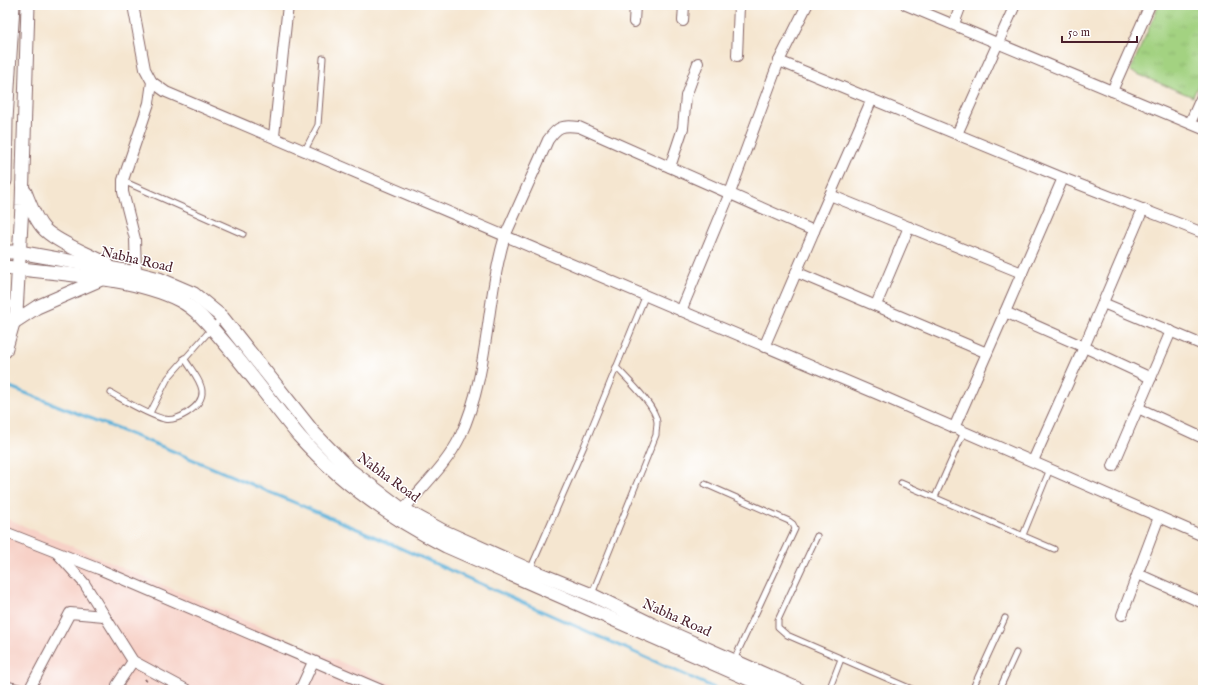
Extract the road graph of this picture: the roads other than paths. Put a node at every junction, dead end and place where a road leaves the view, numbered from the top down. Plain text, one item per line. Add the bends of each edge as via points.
1 (12, 5) edge
2 (28, 5) edge
3 (133, 5) edge
4 (288, 5) edge
5 (634, 5) edge
6 (684, 5) edge
7 (739, 5) edge
8 (806, 5) edge
9 (906, 5) edge
10 (961, 5) edge
11 (1015, 5) edge
12 (1150, 5) edge
13 (683, 21) dead end
14 (634, 22) dead end
15 (954, 24) junction
16 (999, 43) junction
17 (7, 49) edge
18 (737, 56) dead end
19 (323, 58) dead end
20 (779, 61) junction
21 (698, 63) dead end
22 (152, 82) junction
23 (1112, 91) junction
24 (1203, 94) edge
25 (872, 99) junction
26 (1190, 123) junction
27 (1203, 128) edge
28 (957, 134) junction
29 (274, 136) junction
30 (305, 150) junction
31 (670, 167) junction
32 (1063, 178) junction
33 (123, 180) junction
34 (5, 181) edge
35 (22, 187) junction
36 (730, 193) junction
37 (830, 195) junction
38 (1143, 209) junction
39 (909, 227) junction
40 (814, 231) junction
41 (1203, 233) edge
42 (243, 234) dead end
43 (505, 236) junction
44 (5, 252) edge
45 (19, 252) junction
46 (5, 267) edge
47 (19, 269) junction
48 (117, 270) junction
49 (796, 272) junction
50 (1022, 273) junction
51 (136, 274) junction
52 (101, 279) junction
53 (645, 296) junction
54 (1103, 303) junction
55 (876, 305) junction
56 (681, 311) junction
57 (1005, 312) junction
58 (222, 317) junction
59 (14, 322) junction
60 (212, 327) junction
61 (1171, 331) junction
62 (1203, 345) edge
63 (764, 347) junction
64 (1084, 347) junction
65 (5, 351) edge
66 (987, 352) junction
67 (184, 358) junction
68 (616, 366) junction
69 (1151, 378) junction
70 (111, 393) dead end
71 (1138, 408) junction
72 (150, 413) junction
73 (954, 428) junction
74 (964, 432) junction
75 (1203, 438) edge
76 (1033, 462) junction
77 (1113, 466) dead end
78 (1050, 469) junction
79 (901, 483) dead end
80 (705, 484) dead end
81 (935, 497) junction
82 (404, 509) junction
83 (1159, 517) junction
84 (5, 532) edge
85 (1023, 535) junction
86 (817, 536) dead end
87 (1203, 536) edge
88 (1054, 549) dead end
89 (56, 552) junction
90 (99, 569) junction
91 (1138, 574) junction
92 (528, 575) junction
93 (84, 583) junction
94 (592, 595) junction
95 (1203, 603) edge
96 (1122, 615) dead end
97 (104, 616) junction
98 (1005, 618) dead end
99 (1016, 653) dead end
100 (841, 659) junction
101 (734, 660) junction
102 (133, 661) junction
103 (313, 662) junction
104 (117, 685) dead end
105 (5, 686) edge
106 (21, 690) edge
107 (29, 690) edge
108 (187, 690) edge
109 (300, 690) edge
110 (381, 690) edge
111 (774, 690) edge
112 (800, 690) edge
113 (829, 690) edge
114 (914, 690) edge
115 (972, 690) edge
116 (999, 690) edge

1 - 17 main road
2 - 35 main road
3 - 22 street via 145,69
4 - 29 street
5 - 14 street
6 - 13 street
7 - 18 street
8 - 20 street
9 - 15 street
10 - 15 street
11 - 16 street
12 - 23 street
15 - 16 street
16 - 23 street
16 - 28 street
17 - 34 main road
19 - 30 lane via 318,125
20 - 25 street
20 - 36 street
21 - 31 street via 686,96 683,128
22 - 29 street via 166,92
22 - 33 street via 149,103
23 - 26 street
24 - 26 street
25 - 28 street
25 - 37 street
26 - 27 street
28 - 32 street
29 - 30 street
30 - 43 street
31 - 36 street
31 - 43 street via 578,127 566,125 556,129 548,140
32 - 38 street
32 - 50 street
33 - 42 lane
33 - 51 street via 123,192 134,239
35 - 45 main road
35 - 48 main road via 45,229
36 - 40 street
36 - 56 street
37 - 39 street
37 - 40 street
38 - 41 street
38 - 54 street
39 - 50 street
39 - 55 street
40 - 49 street
43 - 53 street
43 - 82 street via 494,278 483,361 471,410 459,438 445,461
44 - 45 main road, Nabha Road
45 - 47 main road
45 - 48 main road, Nabha Road
46 - 47 main road, Nabha Road
47 - 52 main road, Nabha Road
47 - 59 main road
48 - 51 main road, Nabha Road
49 - 55 street
49 - 63 street
50 - 57 street
51 - 58 main road, Nabha Road via 159,279 183,289 209,305
52 - 59 main road via 37,307
52 - 60 main road, Nabha Road via 150,288 166,294 181,301
53 - 56 street
53 - 68 lane
54 - 61 street
54 - 64 street
55 - 66 street
56 - 63 street
57 - 64 street
57 - 66 street
58 - 60 lane
58 - 82 main road, Nabha Road via 314,433 350,470
59 - 65 main road
60 - 67 lane
60 - 92 main road, Nabha Road via 299,436 360,493 413,530 446,546
61 - 62 street
61 - 69 street
63 - 73 street
64 - 69 street
64 - 76 street
66 - 73 street
67 - 72 lane via 168,378
67 - 72 lane via 200,384 202,400 197,406 174,419
68 - 92 lane
68 - 94 lane via 654,412 657,422 656,434
69 - 71 street
70 - 72 lane
71 - 75 street
71 - 77 street
73 - 74 street
74 - 76 street
74 - 81 lane
76 - 78 street
78 - 83 street
78 - 85 lane
79 - 81 lane
80 - 101 lane via 789,521 794,524 795,529
81 - 85 lane
82 - 92 main road, Nabha Road
83 - 87 street
83 - 91 street
84 - 89 street
85 - 88 lane
86 - 100 lane via 778,620 778,626 787,635
89 - 90 street
89 - 93 street
90 - 93 street via 89,570 84,576
90 - 103 street
91 - 95 street
91 - 96 street
92 - 94 main road, Nabha Road
92 - 111 main road, Nabha Road
93 - 97 street
94 - 101 main road, Nabha Road
97 - 102 street
97 - 107 street via 70,613
98 - 115 lane
99 - 116 lane
100 - 113 lane
100 - 114 lane
101 - 112 main road, Nabha Road
102 - 104 street
102 - 108 street
103 - 109 street
103 - 110 street
105 - 106 street

